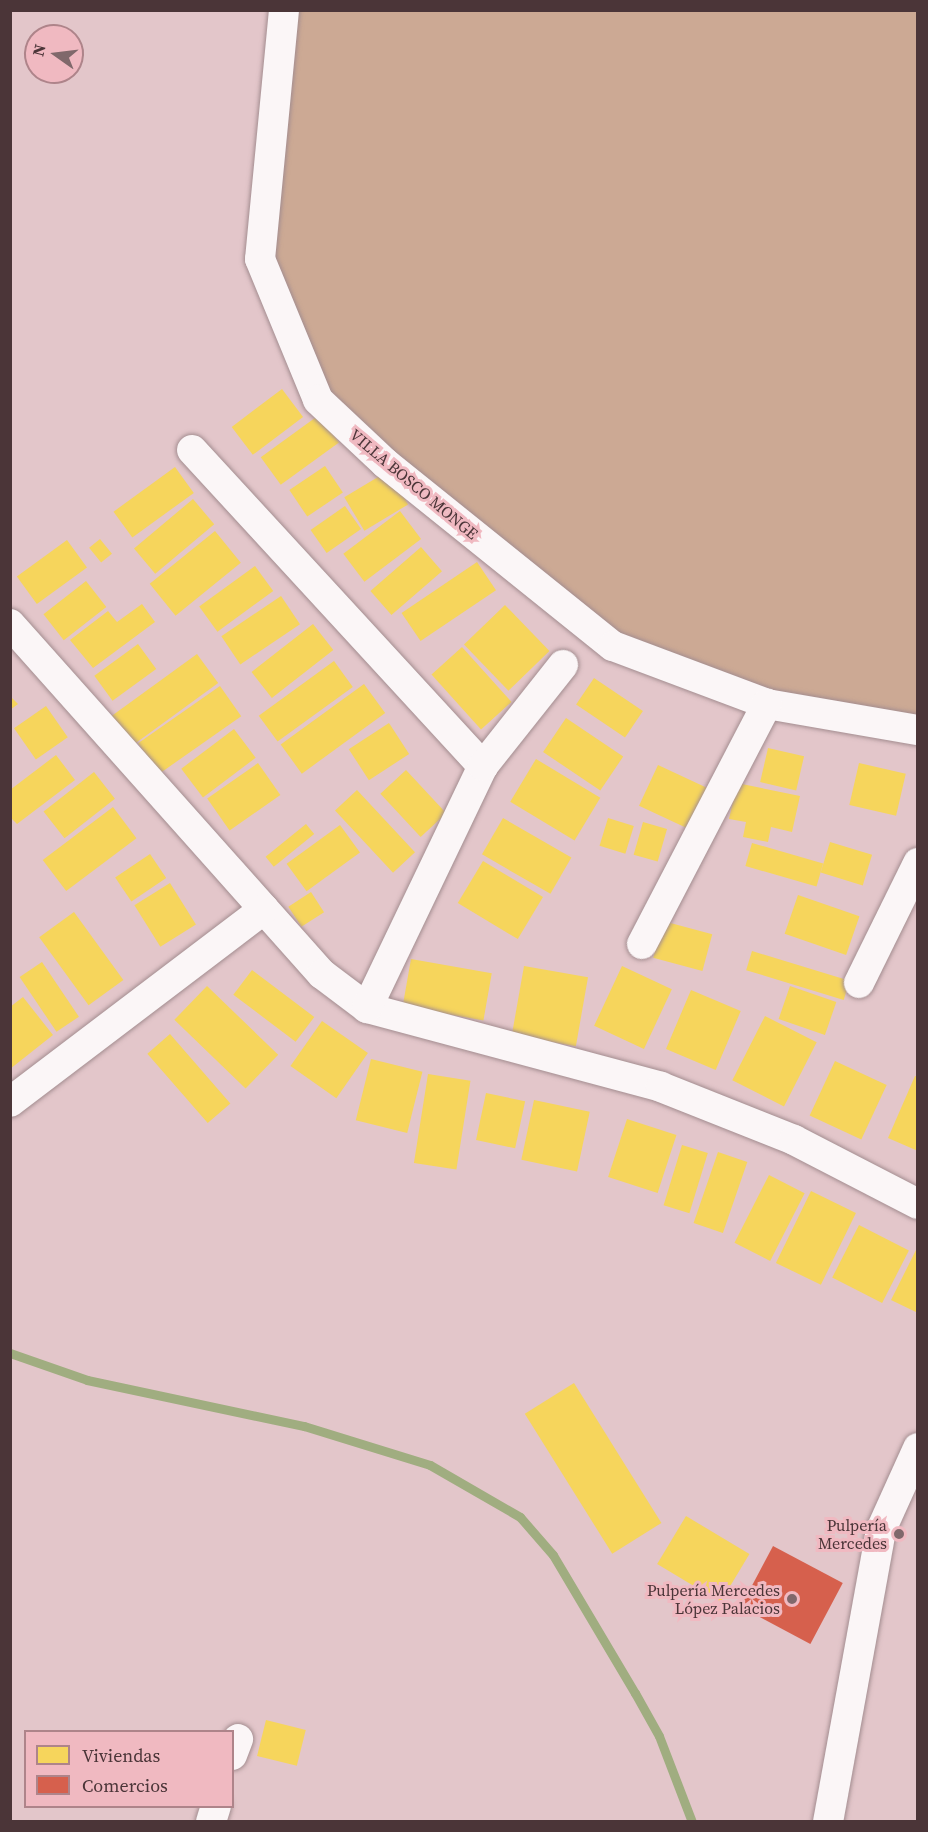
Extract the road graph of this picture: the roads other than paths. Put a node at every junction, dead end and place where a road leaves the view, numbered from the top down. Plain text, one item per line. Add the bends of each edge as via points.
1 (284, 10) edge
2 (192, 450) dead end
3 (10, 624) edge
4 (563, 665) dead end
5 (766, 704) junction
6 (918, 730) edge
7 (483, 766) junction
8 (918, 863) edge
9 (264, 909) junction
10 (642, 944) dead end
11 (859, 983) dead end
12 (367, 1008) junction
13 (10, 1101) edge
14 (918, 1204) edge
15 (918, 1448) edge
16 (905, 1506) edge
17 (828, 1821) edge

1 - 5 street, VILLA BOSCO MONGE via 260,259 318,400 384,463 613,646
2 - 7 street
3 - 9 street
4 - 7 street
5 - 6 street, VILLA BOSCO MONGE
5 - 10 street
7 - 12 street
8 - 11 street
9 - 12 street via 322,974
9 - 13 street
12 - 14 street via 661,1087 794,1140
15 - 16 street
16 - 17 street via 881,1530

